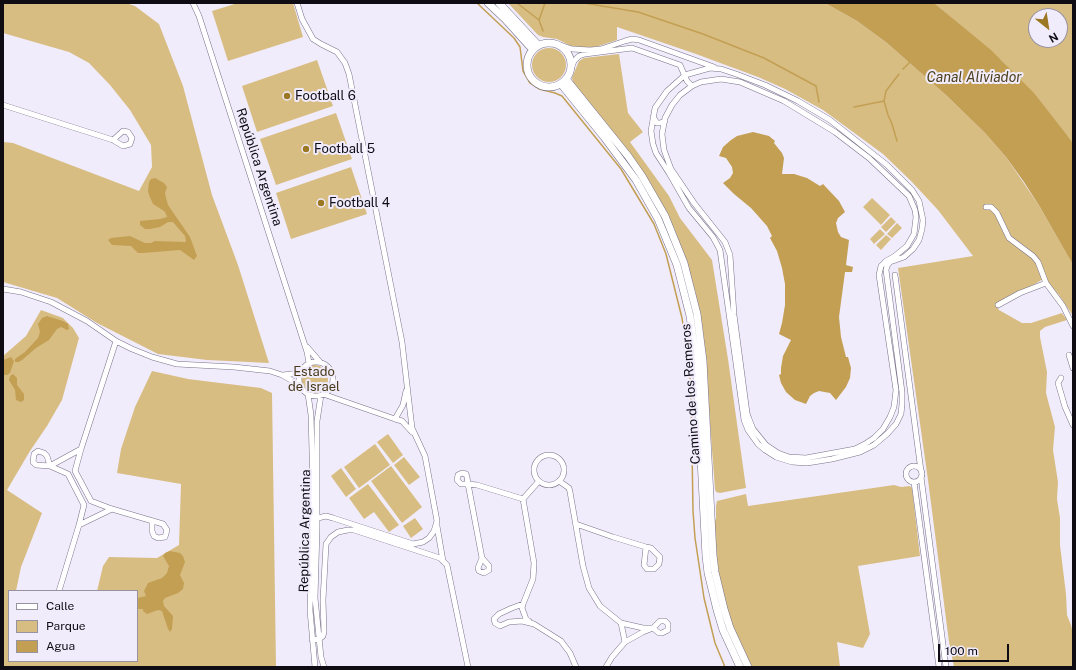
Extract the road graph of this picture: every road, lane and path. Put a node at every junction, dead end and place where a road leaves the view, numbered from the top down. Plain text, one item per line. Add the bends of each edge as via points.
1 (193, 3) edge
2 (297, 3) edge
3 (488, 3) edge
4 (499, 3) edge
5 (557, 44) junction
6 (536, 47) junction
7 (571, 69) junction
8 (708, 72) junction
9 (685, 75) junction
10 (564, 81) junction
11 (692, 86) junction
12 (3, 105) edge
13 (653, 117) junction
14 (665, 121) junction
15 (651, 130) junction
16 (663, 130) junction
17 (113, 140) dead end
18 (986, 207) dead end
19 (895, 275) dead end
20 (1046, 283) junction
21 (3, 289) edge
22 (998, 305) dead end
23 (1073, 326) edge
24 (302, 339) junction
25 (116, 341) junction
26 (1069, 354) dead end
27 (309, 363) junction
28 (320, 363) junction
29 (1073, 368) edge
30 (300, 373) junction
31 (282, 375) junction
32 (1061, 378) dead end
33 (300, 384) junction
34 (407, 384) junction
35 (308, 394) junction
36 (322, 395) junction
37 (893, 410) junction
38 (901, 414) junction
39 (395, 418) junction
40 (886, 425) junction
41 (1073, 425) edge
42 (891, 430) junction
43 (415, 434) junction
44 (80, 449) junction
45 (315, 452) junction
46 (75, 471) junction
47 (68, 474) junction
48 (921, 474) junction
49 (540, 481) junction
50 (559, 481) junction
51 (914, 482) junction
52 (523, 499) junction
53 (91, 501) junction
54 (84, 505) junction
55 (112, 509) junction
56 (318, 518) junction
57 (152, 522) dead end
58 (576, 524) junction
59 (79, 525) junction
60 (437, 526) junction
61 (315, 529) junction
62 (646, 547) dead end
63 (482, 558) dead end
64 (443, 561) junction
65 (59, 590) edge
66 (312, 603) junction
67 (523, 604) junction
68 (938, 609) junction
69 (932, 610) junction
70 (529, 621) junction
71 (621, 623) junction
72 (319, 639) junction
73 (312, 640) junction
74 (625, 642) junction
75 (315, 667) edge
76 (324, 667) edge
77 (468, 667) edge
78 (576, 667) edge
79 (606, 667) edge
80 (740, 667) edge
81 (748, 667) edge
82 (940, 667) edge
83 (946, 667) edge

1 - 24 street, República Argentina
2 - 34 street via 313,39 337,52 346,63 350,74 402,342
3 - 6 main road
4 - 6 main road
5 - 6 main road via 545,43
5 - 7 main road via 567,52
5 - 8 street via 590,50 632,39 639,40
6 - 10 main road via 527,58 526,64 533,81 549,87
7 - 9 street via 579,56 632,48 677,64
7 - 10 main road
8 - 9 street
8 - 11 street
8 - 37 street via 721,79 740,82 784,101 841,136 869,158 909,196 916,217 914,234 907,246 881,266 879,275 896,390
8 - 38 street via 720,69 765,85 830,120 887,165 912,190 919,201 923,220 919,240 904,257 886,266 902,392
9 - 11 street
9 - 13 street via 666,91 655,108
10 - 80 main road, Camino de los Remeros via 636,180 658,220 677,265 690,316 696,355 708,573 723,630
10 - 81 main road, Camino de los Remeros via 642,176 665,216 684,262 697,314 704,361 715,572 730,628
11 - 14 street via 672,105
12 - 17 street
13 - 14 street via 657,123
13 - 15 street
14 - 16 street
15 - 16 street via 656,127
15 - 42 street via 656,154 689,208 720,250 742,414 748,430 758,444 776,457 807,463 860,452 874,445
16 - 40 street via 664,150 671,169 725,242 730,255 734,315 747,413 757,435 778,453 789,457 806,458 855,449 874,438
18 - 20 street via 991,207 997,213 1009,238 1038,262
19 - 48 street
20 - 22 street
20 - 23 street via 1063,306
21 - 25 street via 51,302 87,321
24 - 27 street, República Argentina
24 - 28 street, República Argentina
25 - 31 street via 142,354 177,364 253,368
25 - 44 street
26 - 29 street
27 - 28 street
27 - 30 street
28 - 36 street via 327,366 332,376 331,387
30 - 31 street
30 - 33 street
31 - 33 street
32 - 41 street via 1058,383
33 - 35 street
34 - 39 street via 403,405
34 - 43 street via 411,424
35 - 36 street
35 - 45 street, República Argentina
36 - 39 street
36 - 45 street, República Argentina
37 - 38 street
37 - 40 street
38 - 42 street
39 - 43 street via 402,421
40 - 42 street
43 - 60 street via 424,456
44 - 46 street
44 - 47 street via 50,466
45 - 56 street, República Argentina
45 - 61 street, República Argentina
46 - 47 street
46 - 53 street
47 - 54 street
48 - 51 street via 918,481
48 - 51 street via 915,466 906,471 907,479
48 - 68 street
49 - 50 street via 547,485
49 - 50 street via 535,474 535,465 540,458 549,456 557,458 562,464 563,473
49 - 52 street
50 - 58 street via 569,488
51 - 69 street
52 - 63 street via 468,484
52 - 67 street via 534,572
53 - 54 street
53 - 55 street
54 - 59 street
55 - 57 street
55 - 59 street
56 - 60 street via 326,516 413,544 429,538
56 - 61 street, República Argentina
58 - 62 street
58 - 71 street via 586,582 600,606
59 - 65 street
60 - 64 street
61 - 66 street, República Argentina
64 - 72 street via 358,531 348,530 335,534 326,544 322,600 324,632
64 - 77 street via 449,569
66 - 72 street, República Argentina
66 - 73 street, República Argentina
67 - 70 street via 522,608
67 - 70 street via 499,614 494,621 500,626 516,621
68 - 69 street
68 - 83 street
69 - 82 street
70 - 78 street via 561,641
71 - 74 street
71 - 74 street via 653,628
72 - 73 street
72 - 76 street, República Argentina
73 - 75 street, República Argentina
74 - 79 street

